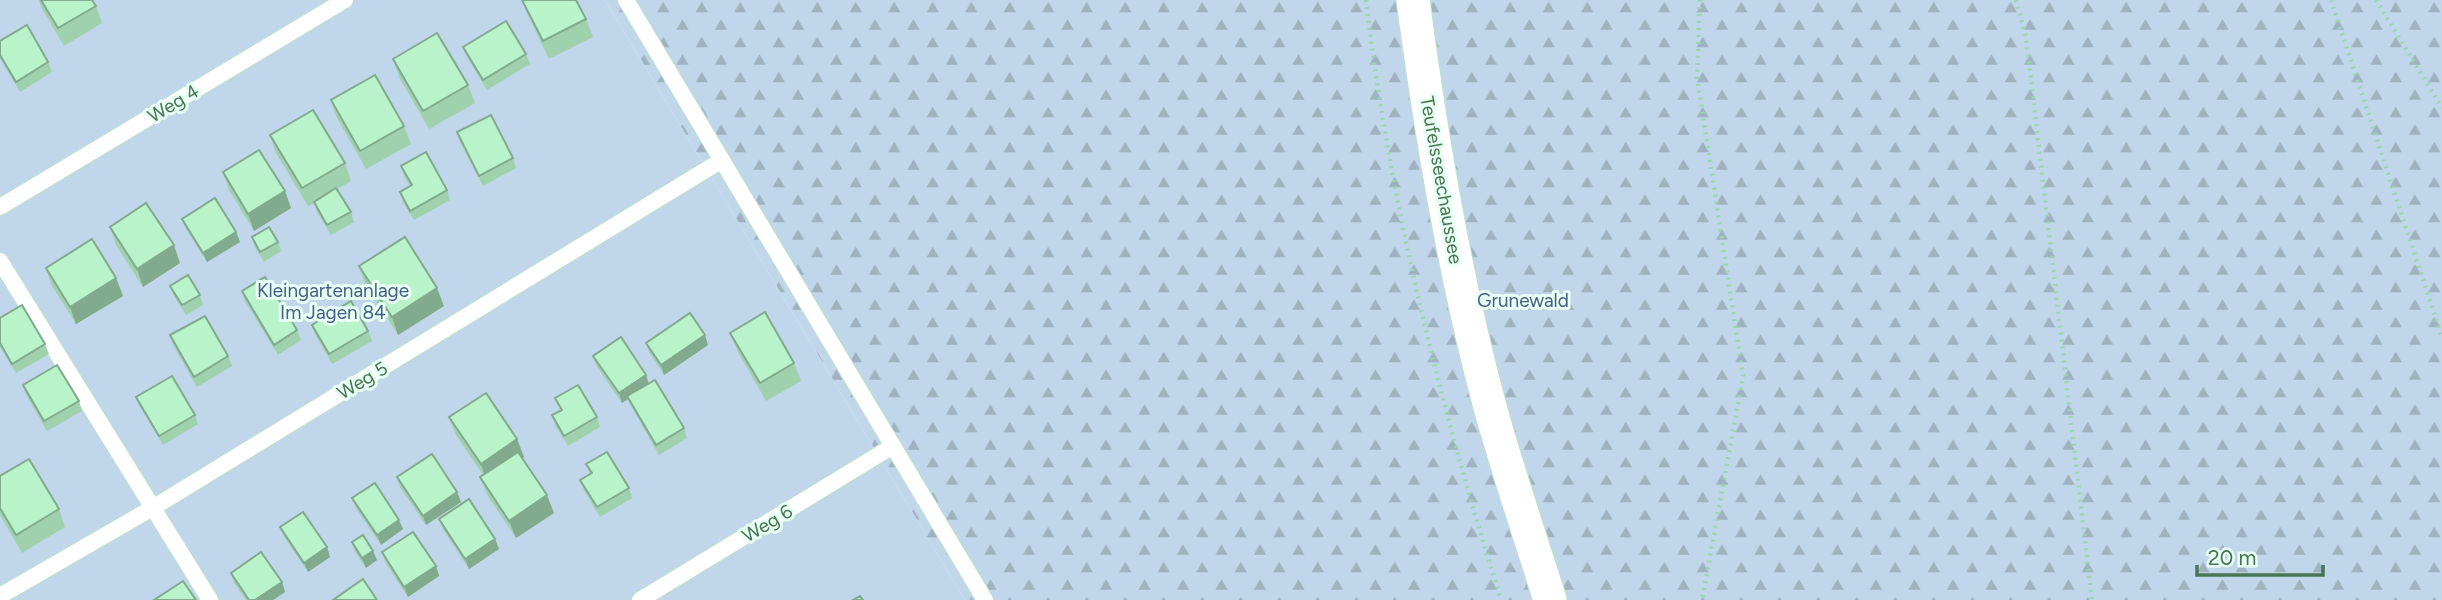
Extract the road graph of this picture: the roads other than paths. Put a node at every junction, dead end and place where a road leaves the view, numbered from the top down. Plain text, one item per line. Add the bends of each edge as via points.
1 (345, 0) edge
2 (626, 0) edge
3 (1413, 0) edge
4 (722, 160) junction
5 (0, 207) edge
6 (0, 261) edge
7 (893, 446) junction
8 (154, 507) junction
9 (0, 596) edge
10 (210, 600) edge
11 (640, 600) edge
12 (985, 600) edge
13 (1550, 600) edge

1 - 5 lane, Weg 4
2 - 4 lane
3 - 13 street, Teufelsseechaussee via 1460,279 1490,407
4 - 7 lane
4 - 8 lane, Weg 5
6 - 8 lane
7 - 11 lane, Weg 6
7 - 12 lane
8 - 9 lane, Weg 5
8 - 10 lane

